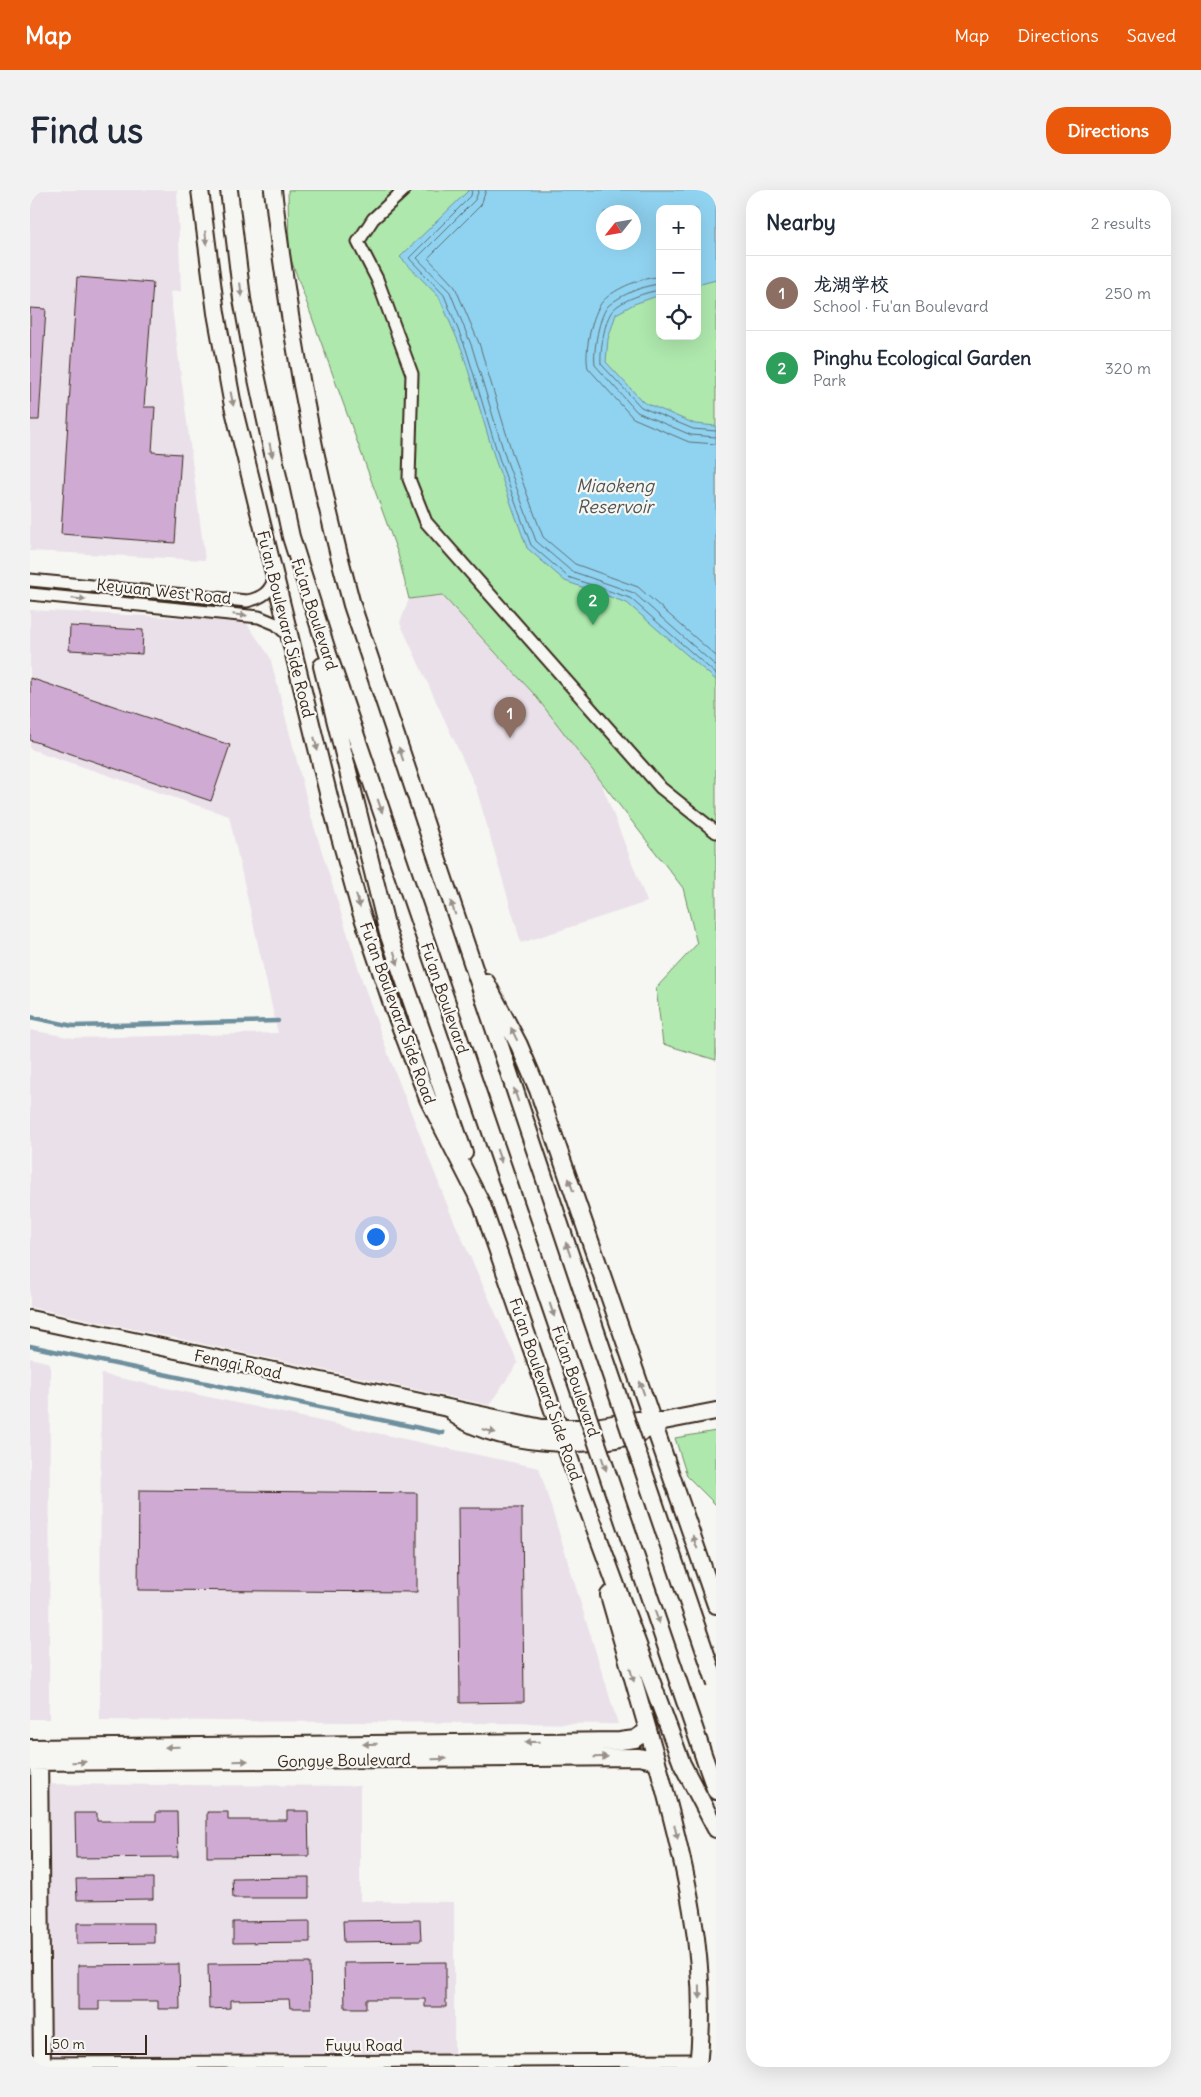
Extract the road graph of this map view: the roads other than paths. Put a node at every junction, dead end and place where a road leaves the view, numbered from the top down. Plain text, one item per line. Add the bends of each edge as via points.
1 (200, 190) edge
2 (229, 190) edge
3 (273, 190) edge
4 (404, 190) edge
5 (291, 537) junction
6 (275, 576) junction
7 (30, 580) edge
8 (30, 594) edge
9 (290, 636) junction
10 (716, 832) edge
11 (464, 942) junction
12 (482, 1205) junction
13 (30, 1319) edge
14 (716, 1411) edge
15 (657, 1422) junction
16 (562, 1436) junction
17 (576, 1477) junction
18 (716, 1605) edge
19 (716, 1684) edge
20 (648, 1730) junction
21 (34, 1755) edge
22 (657, 1761) junction
23 (716, 1792) edge
24 (716, 1829) edge
25 (698, 2063) edge
26 (38, 2064) edge

1 -> 6 main road, Fu'an Boulevard Side Road via 224,356
2 -> 5 main road, Fu'an Boulevard via 242,299
11 -> 3 main road via 369,658 338,554 301,385
4 - 10 street via 373,219 358,242 377,279 412,374 409,479 426,522 661,788
5 -> 12 main road via 388,933
5 -> 23 main road, Fu'an Boulevard, bridge via 325,646
6 - 7 street, Keyuan West Road via 268,591 247,601
6 - 9 main road, Fu'an Boulevard Side Road
8 -> 9 street, Keyuan West Road via 259,617 276,624
9 -> 12 main road, Fu'an Boulevard Side Road via 330,801 376,959 428,1099
15 -> 11 main road via 529,1066
19 -> 11 main road, bridge
12 - 16 main road, Fu'an Boulevard Side Road
13 - 16 main road, Fengqi Road
14 - 15 main road, Fengqi Road
15 - 16 main road, Fengqi Road via 638,1420
18 -> 15 main road
16 - 17 main road, Fu'an Boulevard Side Road
17 -> 20 main road
17 - 24 main road, Fu'an Boulevard Side Road via 682,1764
20 -> 21 main road, Gongye Boulevard via 635,1739 620,1741
20 - 22 main road
21 -> 22 main road, Gongye Boulevard via 639,1757
21 - 26 main road
22 -> 25 main road via 682,1857 698,1944 701,2023
25 - 26 street, Fuyu Road

